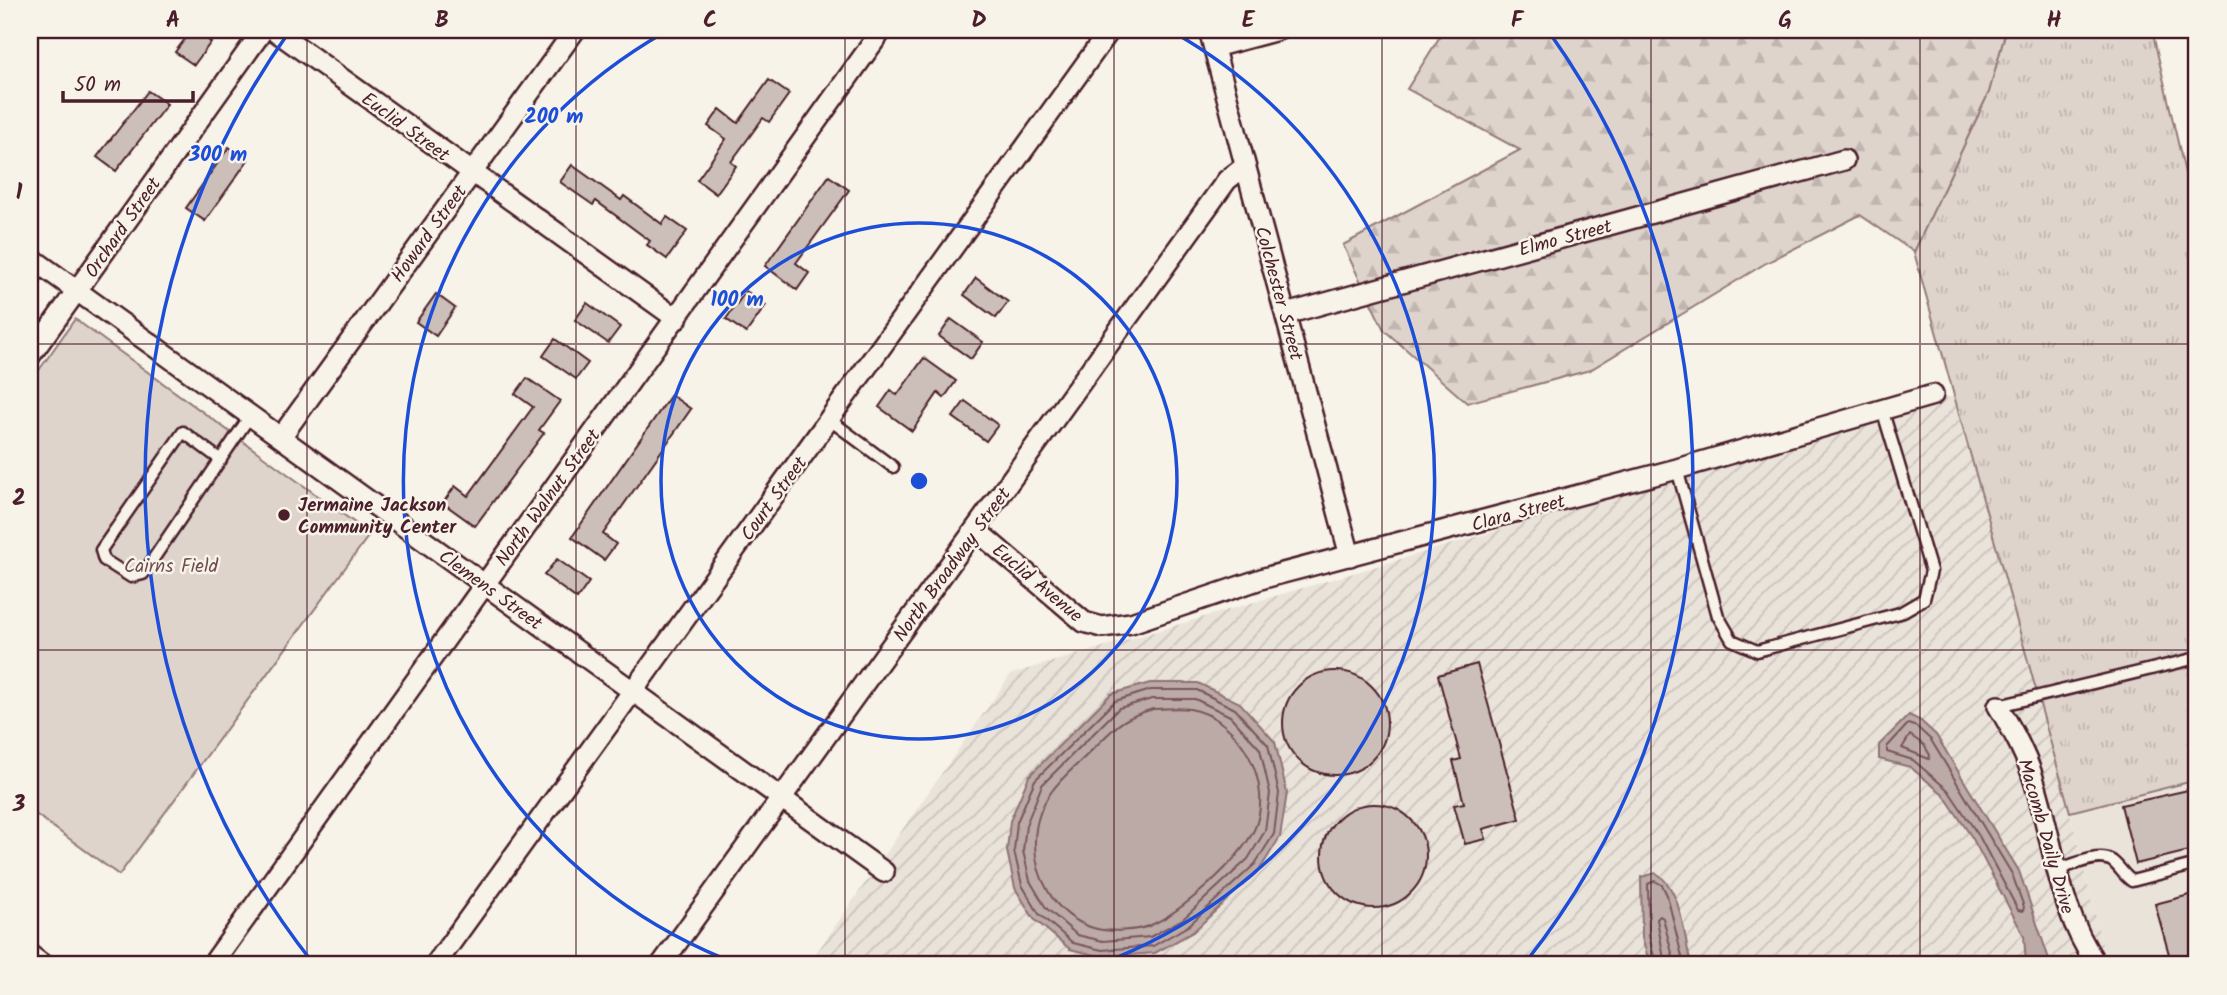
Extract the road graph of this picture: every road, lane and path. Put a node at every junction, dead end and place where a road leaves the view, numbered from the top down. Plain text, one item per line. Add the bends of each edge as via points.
1 (263, 30) edge
2 (274, 30) edge
3 (575, 30) edge
4 (882, 30) edge
5 (1110, 30) edge
6 (1278, 30) edge
7 (1211, 38) edge
8 (1843, 160) dead end
9 (1244, 167) junction
10 (471, 173) junction
11 (30, 257) edge
12 (77, 292) junction
13 (1286, 314) junction
14 (677, 318) junction
15 (30, 356) edge
16 (1933, 395) dead end
17 (1882, 408) junction
18 (250, 416) junction
19 (830, 420) junction
20 (281, 437) junction
21 (221, 460) junction
22 (893, 467) dead end
23 (1677, 469) junction
24 (976, 530) junction
25 (1350, 556) junction
26 (484, 584) junction
27 (1102, 627) joint
28 (2197, 658) edge
29 (632, 691) junction
30 (1998, 706) joint
31 (780, 796) junction
32 (2197, 864) edge
33 (2057, 870) junction
34 (884, 872) dead end
35 (30, 955) edge
36 (43, 965) edge
37 (212, 965) edge
38 (435, 965) edge
39 (661, 965) edge
40 (2096, 965) edge

1 - 12 street, Orchard Street
2 - 10 street, Euclid Street
3 - 10 street, Howard Street
4 - 14 street, North Walnut Street
5 - 19 street, Court Street
6 - 7 street
7 - 9 street, Colchester Street
8 - 13 street, Elmo Street
9 - 13 street, Colchester Street
9 - 24 street, North Broadway Street via 1227,180
10 - 14 street, Euclid Street
10 - 20 street, Howard Street
11 - 12 street, Clemens Street
12 - 15 street, Orchard Street
12 - 18 street, Clemens Street
13 - 25 street, Colchester Street
14 - 26 street, North Walnut Street
16 - 17 street, Clara Street
17 - 23 street, Clara Street
17 - 23 lane via 1931,572 1924,599 1900,613 1757,651 1732,640 1717,616
18 - 20 street, Clemens Street
18 - 21 lane
19 - 22 lane
19 - 29 street, Court Street
20 - 26 street, Clemens Street
21 - 21 lane via 142,574 131,577 104,560 101,550 183,432
23 - 25 street, Clara Street
24 - 27 street, Euclid Avenue via 1084,622
24 - 31 street, North Broadway Street
25 - 27 street, Clara Street via 1264,578 1131,623
26 - 29 street, Clemens Street
26 - 37 street, North Walnut Street
28 - 30 lane
29 - 31 street, Clemens Street
29 - 38 street, Court Street
30 - 33 street, Macomb Daily Drive via 2035,783
31 - 34 street, Clemens Street
31 - 39 street, North Broadway Street
32 - 33 lane via 2132,881 2102,857
33 - 40 street, Macomb Daily Drive via 2075,928
35 - 36 street

